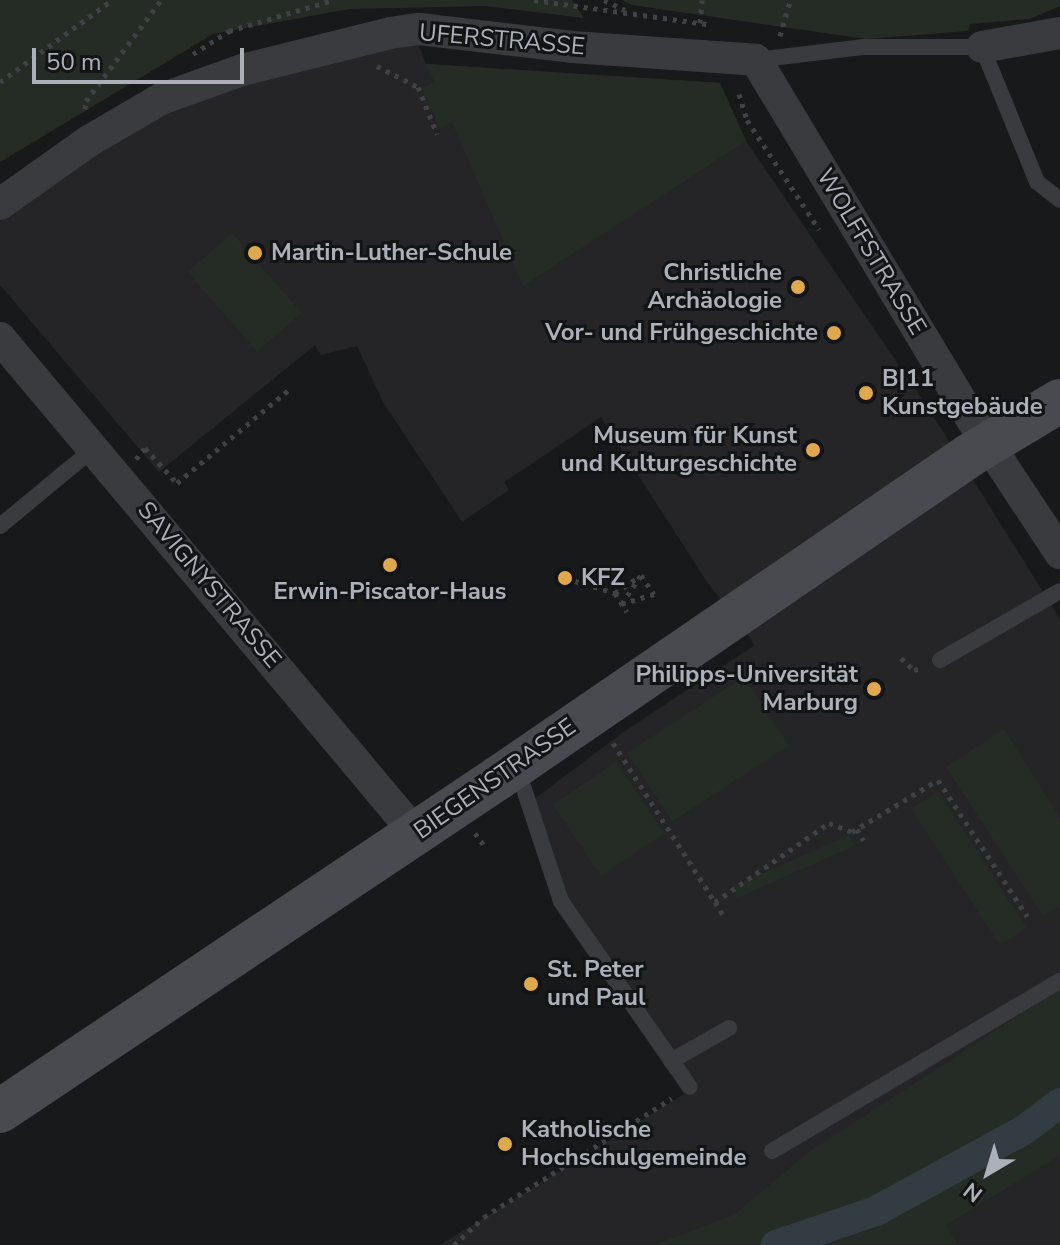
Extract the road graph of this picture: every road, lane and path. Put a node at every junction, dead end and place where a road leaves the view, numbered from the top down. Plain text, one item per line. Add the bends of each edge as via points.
1 (112, 0) edge
2 (161, 0) edge
3 (534, 0) edge
4 (604, 0) edge
5 (702, 0) edge
6 (790, 0) edge
7 (629, 12) junction
8 (1060, 33) edge
9 (780, 37) dead end
10 (982, 47) junction
11 (756, 60) junction
12 (367, 62) dead end
13 (0, 82) edge
14 (437, 134) dead end
15 (89, 141) junction
16 (1060, 200) edge
17 (0, 204) edge
18 (0, 338) edge
19 (291, 388) dead end
20 (1060, 401) edge
21 (988, 444) junction
22 (93, 449) junction
23 (121, 479) junction
24 (0, 526) edge
25 (1060, 553) edge
26 (641, 575) junction
27 (565, 578) dead end
28 (1060, 591) edge
29 (615, 593) junction
30 (622, 604) junction
31 (627, 612) dead end
32 (940, 660) dead end
33 (592, 712) junction
34 (516, 765) junction
35 (857, 829) junction
36 (416, 834) junction
37 (863, 840) dead end
38 (715, 902) junction
39 (1027, 916) dead end
40 (725, 918) dead end
41 (1060, 981) edge
42 (729, 1028) dead end
43 (671, 1061) junction
44 (690, 1087) joint
45 (0, 1111) edge
46 (772, 1151) dead end
47 (454, 1245) edge

1 - 13 path
2 - 15 path via 86,101
3 - 7 path
4 - 7 path
5 - 7 path via 700,23
6 - 9 path
8 - 10 street
10 - 11 lane via 864,47
10 - 16 lane via 1037,182
11 - 15 street, UFERSTRASSE via 419,29 242,70 161,99
11 - 21 street, WOLFFSTRASSE
12 - 14 path via 418,87
15 - 17 street, UFERSTRASSE
18 - 22 street, SAVIGNYSTRASSE
19 - 23 path via 177,483 145,448
20 - 21 main road, BIEGENSTRASSE
21 - 25 street
21 - 33 main road, BIEGENSTRASSE
22 - 23 street, SAVIGNYSTRASSE
22 - 24 lane
23 - 36 street, SAVIGNYSTRASSE
26 - 29 path
26 - 30 path
26 - 30 path via 654,594
27 - 29 path
28 - 32 lane
29 - 30 path
30 - 31 path
33 - 34 main road, BIEGENSTRASSE
33 - 38 path
34 - 36 main road, BIEGENSTRASSE
34 - 43 lane via 561,901
35 - 37 path
35 - 38 path via 829,823
35 - 39 path via 938,780
36 - 45 main road, BIEGENSTRASSE
38 - 40 path
41 - 46 lane
42 - 43 lane
43 - 44 lane
44 - 47 path via 484,1217

